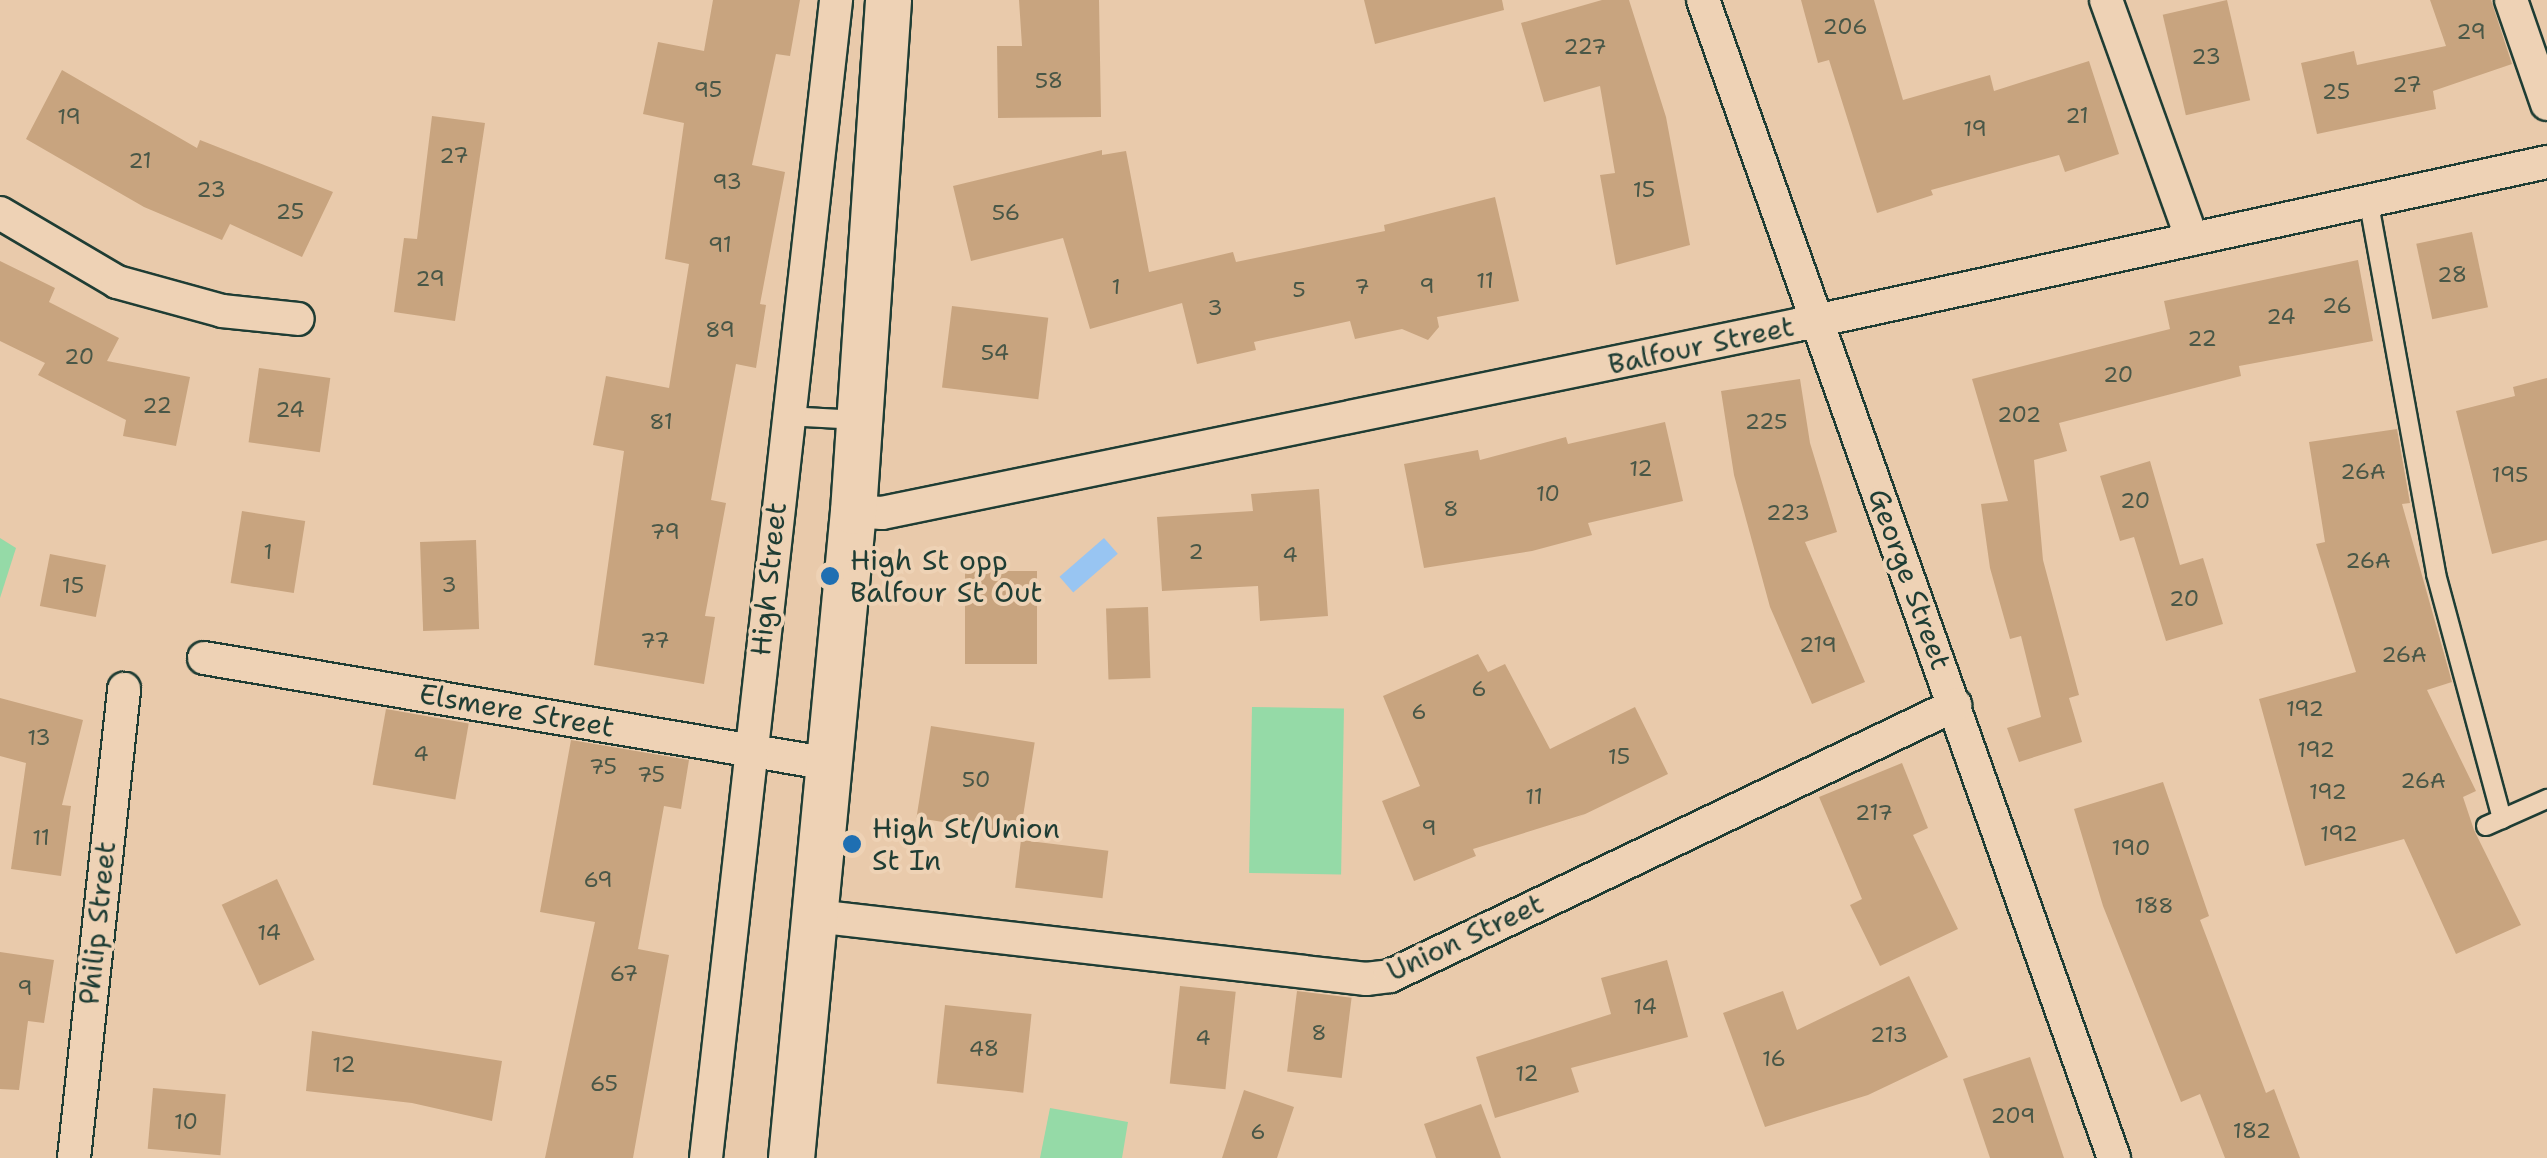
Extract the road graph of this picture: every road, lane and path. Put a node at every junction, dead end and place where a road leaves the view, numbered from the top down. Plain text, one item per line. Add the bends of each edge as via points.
1 (836, 0) edge
2 (888, 0) edge
3 (1703, 0) edge
4 (2106, 0) edge
5 (2511, 0) edge
6 (2547, 104) edge
7 (2547, 162) edge
8 (2369, 204) junction
9 (0, 212) edge
10 (2192, 238) junction
11 (298, 320) dead end
12 (1817, 321) junction
13 (785, 416) junction
14 (860, 420) junction
15 (852, 511) junction
16 (204, 658) dead end
17 (124, 689) dead end
18 (1955, 705) junction
19 (750, 750) junction
20 (830, 764) junction
21 (2547, 799) edge
22 (816, 916) junction
23 (74, 1158) edge
24 (706, 1158) edge
25 (791, 1158) edge
26 (2114, 1158) edge

1 - 13 street, High Street
2 - 14 main road
3 - 12 street, George Street
4 - 10 street
5 - 6 street
7 - 8 street, Balfour Street
8 - 10 street, Balfour Street
8 - 21 lane via 2436,574 2494,822
9 - 11 street via 117,282 222,311
10 - 12 street, Balfour Street
12 - 15 street, Balfour Street via 882,513
12 - 18 street, George Street
13 - 14 lane
13 - 19 street, High Street
14 - 15 main road
15 - 20 main road
16 - 19 street, Elsmere Street
17 - 23 street, Philip Street
18 - 22 street, Union Street via 1390,976 1366,980
18 - 26 street, George Street
19 - 20 street, Elsmere Street
19 - 24 street, High Street
20 - 22 main road
22 - 25 main road

